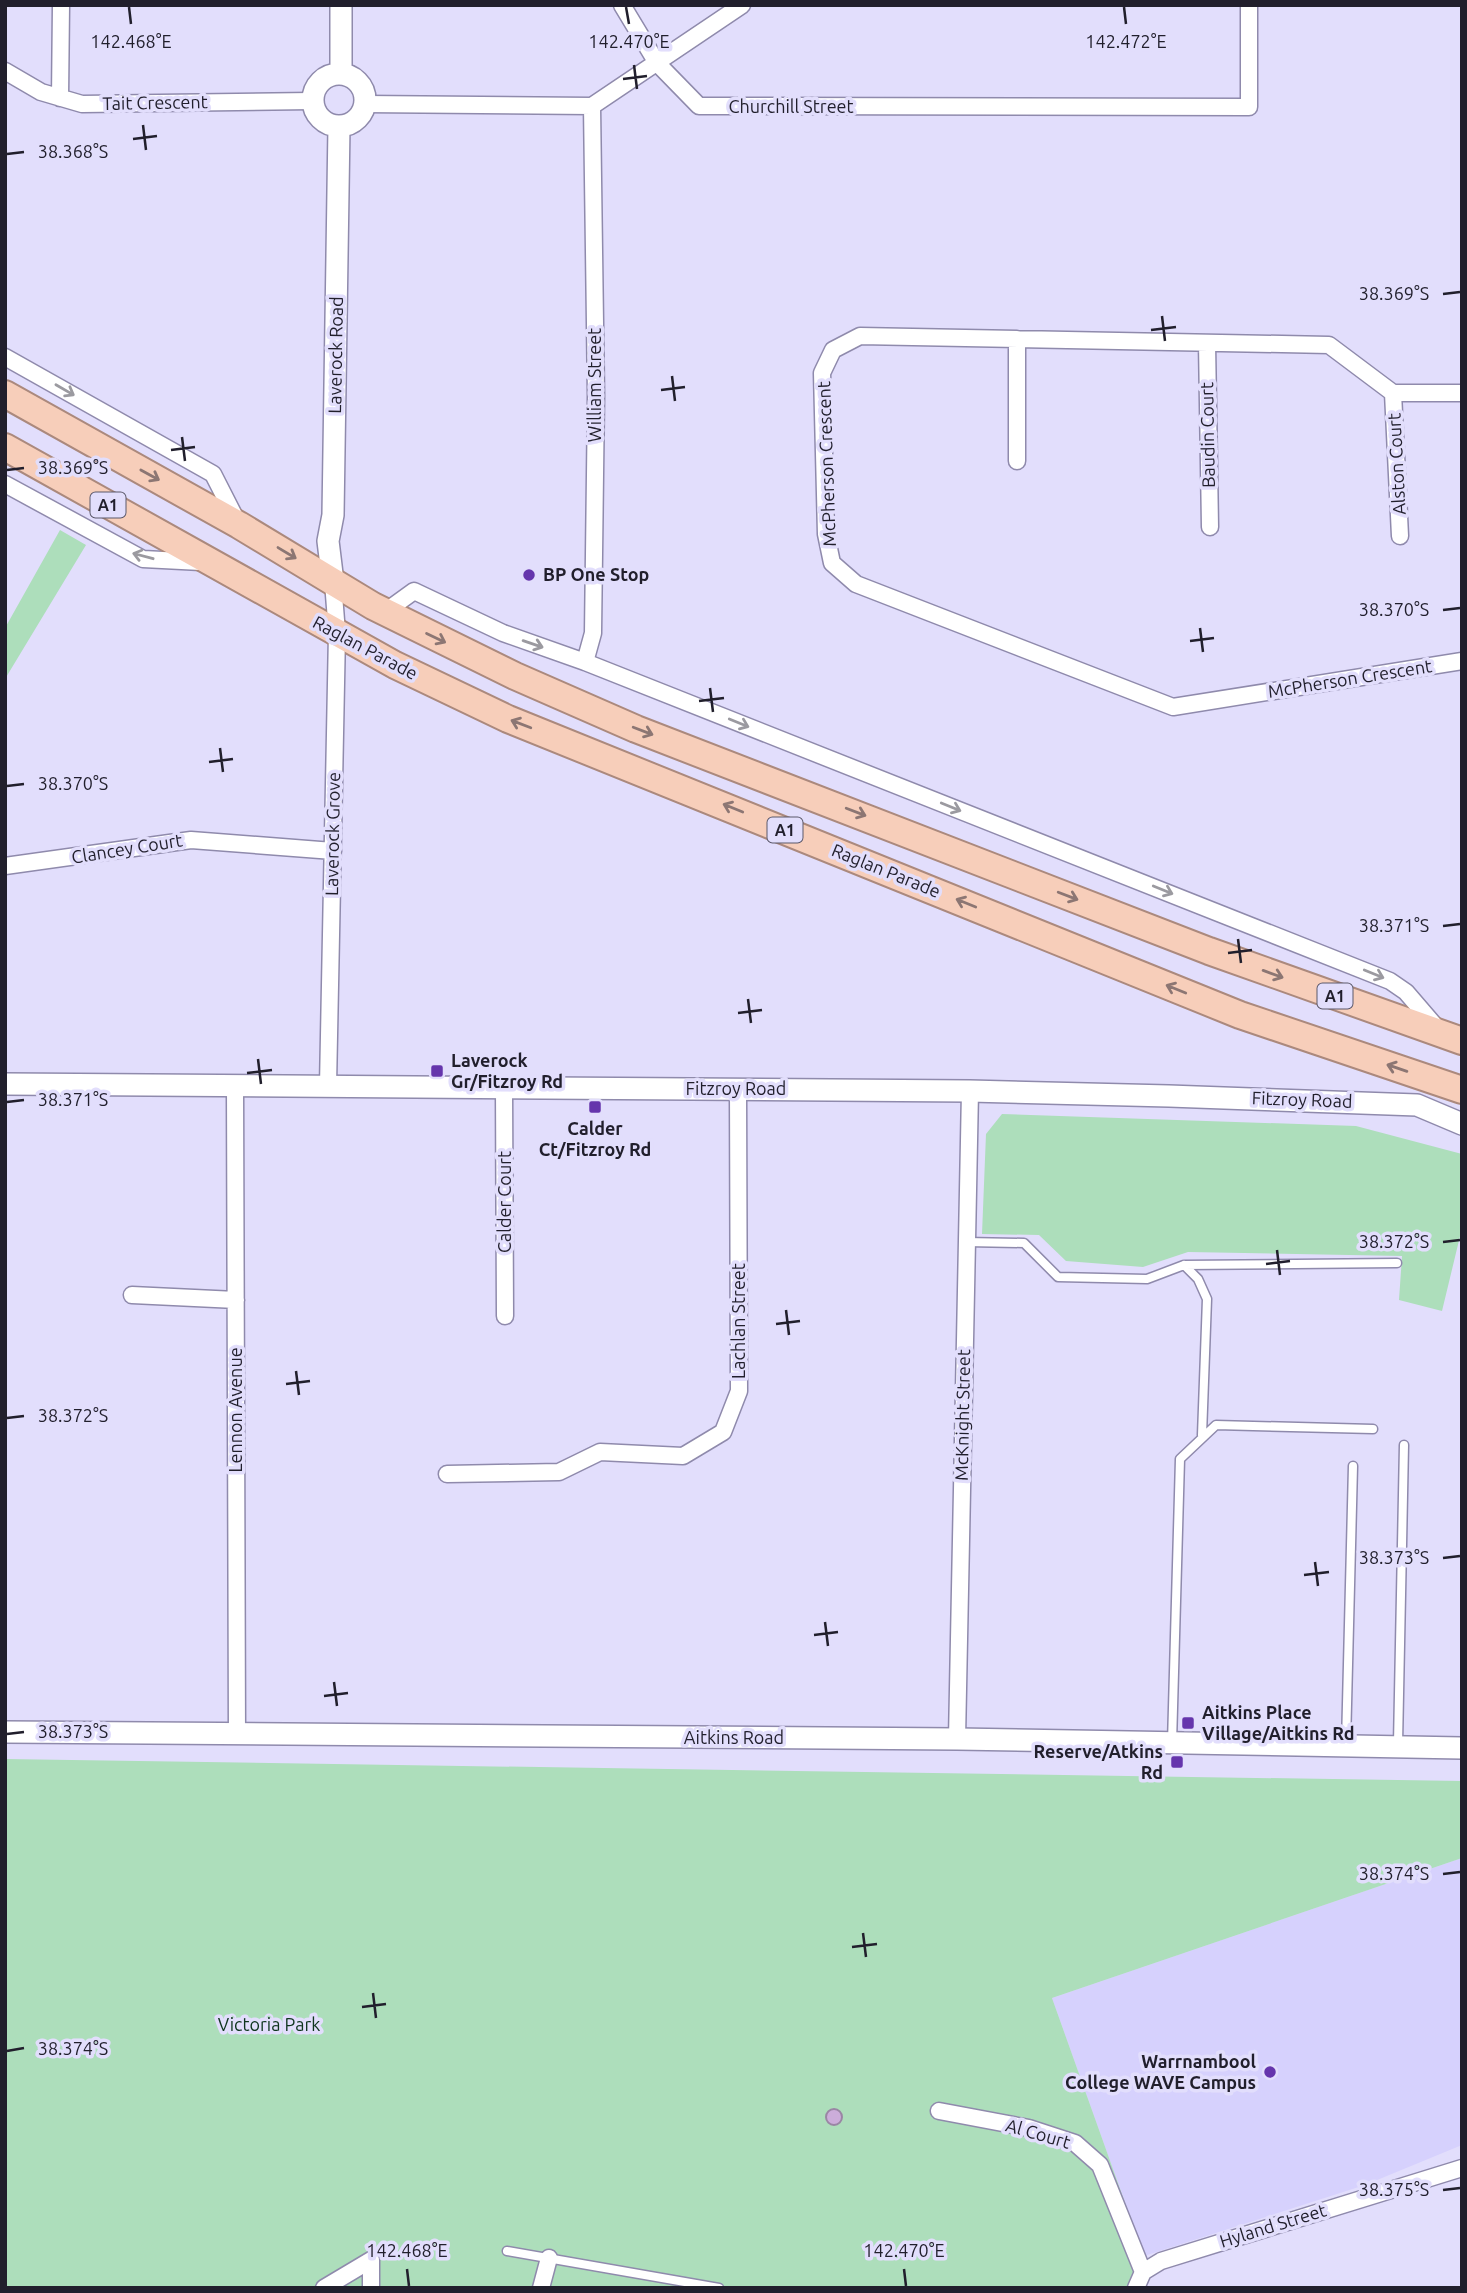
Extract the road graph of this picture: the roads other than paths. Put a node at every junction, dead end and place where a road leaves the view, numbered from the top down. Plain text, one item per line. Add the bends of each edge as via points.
1 (61, 5) edge
2 (341, 5) edge
3 (622, 5) edge
4 (742, 5) edge
5 (1249, 5) edge
6 (657, 62) junction
7 (5, 71) edge
8 (341, 74) junction
9 (60, 99) junction
10 (313, 101) junction
11 (364, 104) junction
12 (592, 106) junction
13 (339, 126) junction
14 (1017, 339) junction
15 (1207, 343) junction
16 (5, 357) edge
17 (1393, 393) junction
18 (1462, 393) edge
19 (5, 394) edge
20 (5, 447) edge
21 (1017, 461) dead end
22 (5, 484) edge
23 (239, 525) junction
24 (1210, 527) dead end
25 (1400, 536) dead end
26 (211, 563) junction
27 (333, 582) junction
28 (385, 612) junction
29 (337, 633) junction
30 (1462, 661) edge
31 (585, 662) junction
32 (333, 851) junction
33 (5, 866) edge
34 (1452, 1038) edge
35 (5, 1084) edge
36 (235, 1086) junction
37 (328, 1086) junction
38 (504, 1088) junction
39 (738, 1089) junction
40 (1462, 1090) edge
41 (970, 1091) junction
42 (1462, 1124) edge
43 (966, 1242) junction
44 (1397, 1263) dead end
45 (1184, 1265) junction
46 (132, 1295) dead end
47 (236, 1300) junction
48 (505, 1315) dead end
49 (1373, 1429) dead end
50 (1202, 1435) junction
51 (1404, 1445) dead end
52 (1353, 1466) dead end
53 (447, 1474) dead end
54 (5, 1732) edge
55 (236, 1735) junction
56 (957, 1739) junction
57 (1172, 1744) junction
58 (1346, 1746) junction
59 (1398, 1747) junction
60 (1462, 1748) edge
61 (939, 2111) dead end
62 (1462, 2168) edge
63 (507, 2251) dead end
64 (548, 2258) junction
65 (1143, 2272) junction
66 (324, 2288) edge
67 (371, 2288) edge
68 (541, 2288) edge
69 (719, 2288) edge
70 (1136, 2288) edge

1 - 9 street
2 - 8 street
3 - 6 street, Churchill Street
4 - 6 street
5 - 6 street, Churchill Street via 1250,107 699,106
6 - 12 street
7 - 9 street, Tait Crescent
8 - 10 street via 318,84
8 - 11 street via 359,85
9 - 10 street, Tait Crescent via 82,104
10 - 13 street via 320,119
11 - 12 street
11 - 13 street via 355,120
12 - 31 street, William Street via 596,396 593,633
13 - 27 street, Laverock Road via 333,515 328,541
14 - 15 street, McPherson Crescent
14 - 21 street
14 - 30 street, McPherson Crescent via 860,336 833,350 822,373 826,534 832,563 856,584 1173,707
15 - 17 street, McPherson Crescent via 1329,345
15 - 24 street, Baudin Court
16 -> 23 street via 213,474
17 - 18 street
17 - 25 street, Alston Court
19 -> 23 highway, A1
20 - 26 highway, Raglan Parade / A1
26 -> 22 street, Raglan Parade via 143,559
23 -> 27 highway, A1
26 - 29 highway, Raglan Parade / A1
27 - 28 highway, A1
27 - 29 street, Laverock Grove
28 -> 31 street via 414,592 503,633
28 -> 34 highway, A1 via 514,676 636,729 1209,951
29 - 32 street, Laverock Grove
40 -> 29 highway, Raglan Parade / A1 via 1240,1015 508,719
31 -> 34 street via 1390,981
32 - 33 street, Clancey Court via 191,840
32 - 37 street, Laverock Grove
35 - 36 street, Fitzroy Road
36 - 37 street, Fitzroy Road
36 - 47 street, Lennon Avenue
37 - 38 street, Fitzroy Road
38 - 39 street, Fitzroy Road
38 - 48 street, Calder Court
39 - 41 street, Fitzroy Road
39 - 53 street, Lachlan Street via 739,1391 723,1432 683,1456 613,1451 593,1453 559,1472
41 - 42 street, Fitzroy Road via 1417,1105
41 - 43 street, McKnight Street
43 - 45 lane via 1024,1243 1058,1278 1147,1279
43 - 56 street, McKnight Street
44 - 45 lane
45 - 50 lane via 1198,1279 1207,1299
46 - 47 street
47 - 55 street, Lennon Avenue
49 - 50 lane via 1216,1424
50 - 57 lane via 1180,1459
51 - 59 lane
52 - 58 lane
54 - 55 street, Aitkins Road
55 - 56 street, Aitkins Road
56 - 57 street, Aitkins Road
57 - 58 street, Aitkins Road
58 - 59 street, Aitkins Road
59 - 60 street, Aitkins Road
61 - 65 street, Al Court via 1029,2128 1075,2143 1100,2165
62 - 65 street, Hyland Street via 1161,2261
63 - 64 lane
64 - 68 street
64 - 69 lane
65 - 70 street
66 - 67 street via 371,2260

